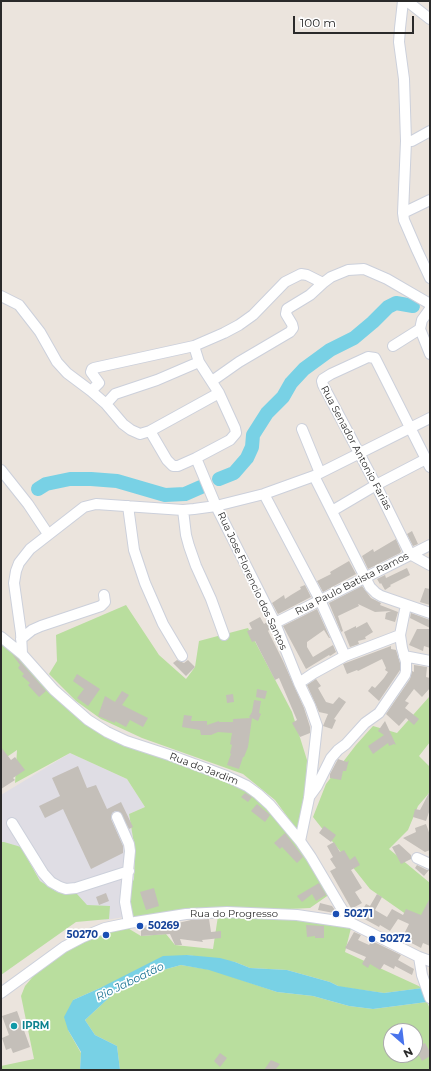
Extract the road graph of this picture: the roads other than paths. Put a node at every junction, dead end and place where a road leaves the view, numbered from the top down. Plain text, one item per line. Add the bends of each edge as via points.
1 (403, 1) edge
2 (407, 1) edge
3 (430, 19) edge
4 (430, 131) edge
5 (406, 141) junction
6 (430, 200) edge
7 (403, 213) junction
8 (430, 278) edge
9 (322, 283) junction
10 (1, 296) edge
11 (430, 304) edge
12 (430, 309) edge
13 (420, 329) junction
14 (194, 346) junction
15 (392, 346) dead end
16 (430, 354) edge
17 (199, 362) junction
18 (212, 381) junction
19 (91, 391) junction
20 (219, 393) junction
21 (106, 404) junction
22 (430, 418) edge
23 (411, 428) junction
24 (302, 429) dead end
25 (150, 431) junction
26 (359, 454) junction
27 (196, 458) junction
28 (428, 463) edge
29 (1, 470) edge
30 (317, 475) junction
31 (376, 485) junction
32 (264, 494) junction
33 (128, 506) junction
34 (216, 506) junction
35 (183, 510) junction
36 (332, 511) junction
37 (48, 534) junction
38 (430, 545) edge
39 (410, 554) junction
40 (430, 565) edge
41 (365, 577) junction
42 (104, 595) dead end
43 (320, 600) junction
44 (406, 605) junction
45 (430, 613) edge
46 (275, 623) junction
47 (224, 635) dead end
48 (400, 635) junction
49 (1, 637) edge
50 (21, 639) junction
51 (22, 654) junction
52 (182, 656) dead end
53 (345, 656) junction
54 (404, 656) junction
55 (430, 661) edge
56 (299, 683) junction
57 (309, 798) junction
58 (117, 818) dead end
59 (12, 823) dead end
60 (300, 840) junction
61 (417, 858) dead end
62 (430, 864) edge
63 (129, 872) junction
64 (129, 923) junction
65 (351, 923) junction
66 (419, 957) junction
67 (430, 961) edge
68 (1, 993) edge
69 (430, 998) edge

1 - 5 street via 400,42
2 - 3 street
4 - 5 street via 412,141
5 - 7 street
6 - 7 street
7 - 8 street
9 - 11 street via 348,270 364,269
9 - 14 street via 301,274 285,282 239,325
9 - 18 street via 286,312 293,328 290,332
10 - 19 street via 19,305 40,332 62,369
12 - 13 street via 422,320
13 - 15 street
13 - 16 street
14 - 17 street
14 - 19 street via 94,368 91,372 99,383
17 - 18 street
17 - 21 street via 115,394
18 - 20 street
19 - 21 street
20 - 25 street
20 - 27 street via 236,434 230,440
21 - 25 street via 131,430 140,434
22 - 23 street
23 - 26 street
23 - 26 street, Rua Senador Antonio Farias via 375,358 370,356 331,374 322,381 323,385
23 - 28 street
24 - 30 street
25 - 27 street via 173,466
26 - 30 street
26 - 31 street, Rua Senador Antonio Farias
27 - 34 street, Rua Jose Florencio dos Santos
28 - 31 street
29 - 37 street
30 - 32 street
30 - 36 street
31 - 36 street
31 - 39 street, Rua Senador Antonio Farias
32 - 34 street
32 - 43 street
33 - 35 street
33 - 37 street via 96,504 84,507
33 - 52 street via 140,572 163,624
34 - 35 street
34 - 46 street, Rua Jose Florencio dos Santos
35 - 47 street via 189,546
36 - 41 street
37 - 50 street via 25,554 16,571 14,583
38 - 39 street, Rua Paulo Batista Ramos
39 - 40 street
39 - 41 street, Rua Paulo Batista Ramos
41 - 43 street, Rua Paulo Batista Ramos
41 - 44 street via 376,593
42 - 50 street via 105,602 101,606 41,626
43 - 46 street, Rua Paulo Batista Ramos
43 - 53 street
44 - 45 street
44 - 48 street
46 - 56 street, Rua Jose Florencio dos Santos
48 - 53 street
48 - 54 street
49 - 51 street, Rua do Jardim
50 - 51 street
51 - 60 street, Rua do Jardim via 54,690 88,720 126,742 179,758 247,786 270,805
53 - 56 street
54 - 55 street
54 - 57 street via 406,670 391,696 379,713 365,723 331,758
56 - 57 street, Rua Jose Florencio dos Santos via 317,726
57 - 60 street, Rua Jose Florencio dos Santos
58 - 63 street via 129,844
59 - 63 street via 43,873 60,887 76,888
60 - 65 street, Rua do Jardim
61 - 62 street
63 - 64 street via 125,902
64 - 65 street, Rua do Progresso via 186,914 227,912 297,915
64 - 68 street, Rua do Progresso via 105,928 64,947
65 - 66 street, Rua do Progresso
66 - 67 street, Rua do Progresso
66 - 69 street

